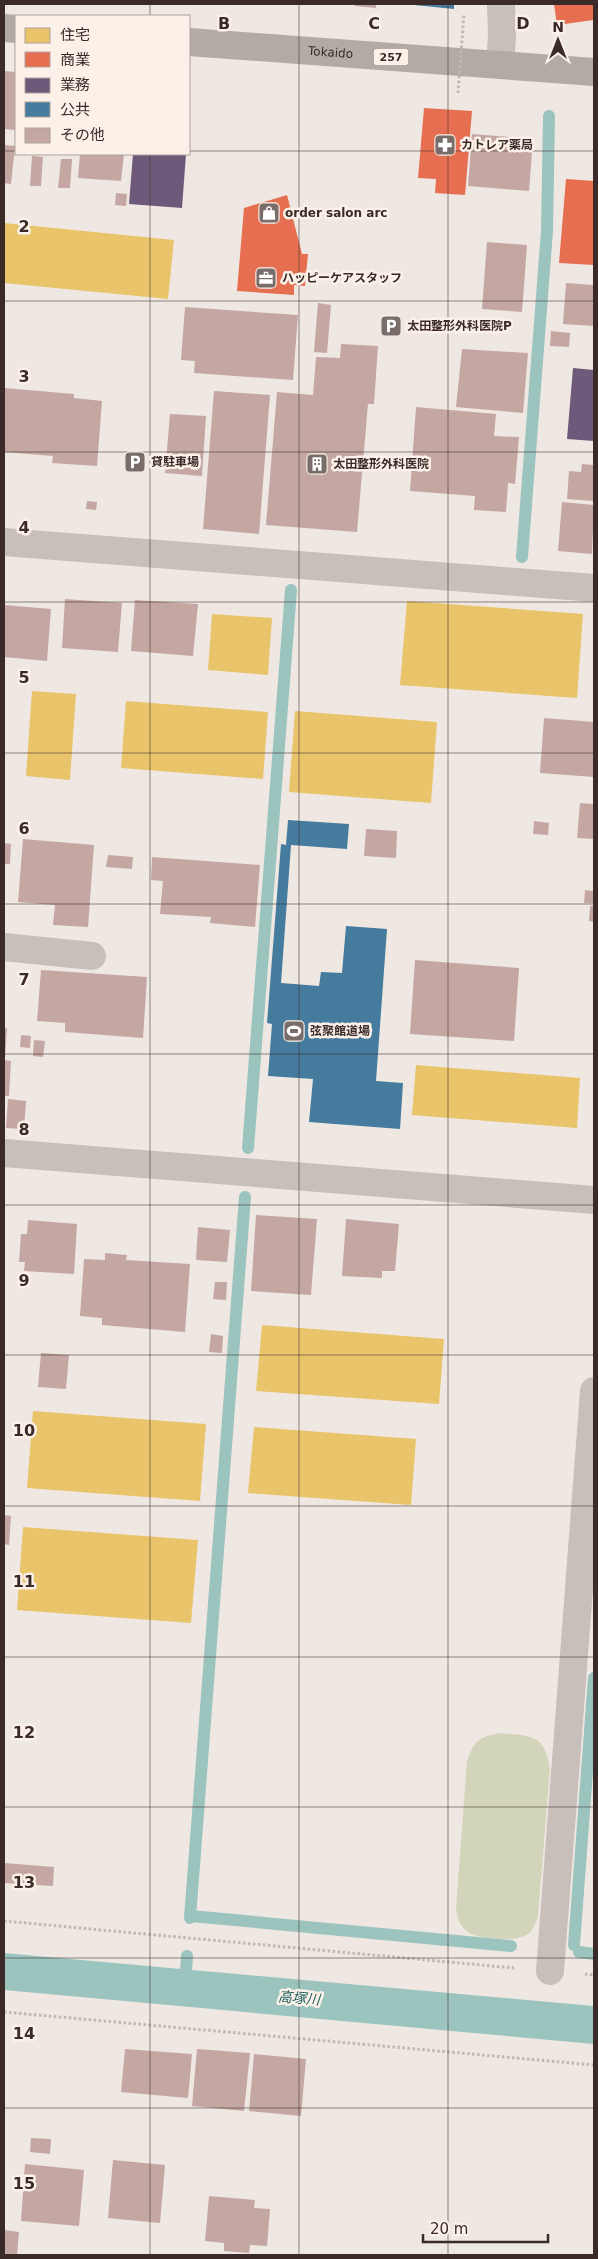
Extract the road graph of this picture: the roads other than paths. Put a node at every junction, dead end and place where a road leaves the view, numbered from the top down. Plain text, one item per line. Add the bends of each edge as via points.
1 (501, 4) edge
2 (190, 42) edge
3 (500, 65) junction
4 (594, 72) edge
5 (4, 542) edge
6 (594, 588) edge
7 (4, 947) edge
8 (92, 956) dead end
9 (4, 1153) edge
10 (594, 1200) edge
11 (594, 1392) edge
12 (550, 1971) road end

1 - 3 street
2 - 3 highway, Tokaido / 257
3 - 4 highway, Tokaido / 257
5 - 6 street
7 - 8 street
9 - 10 street
11 - 12 street

